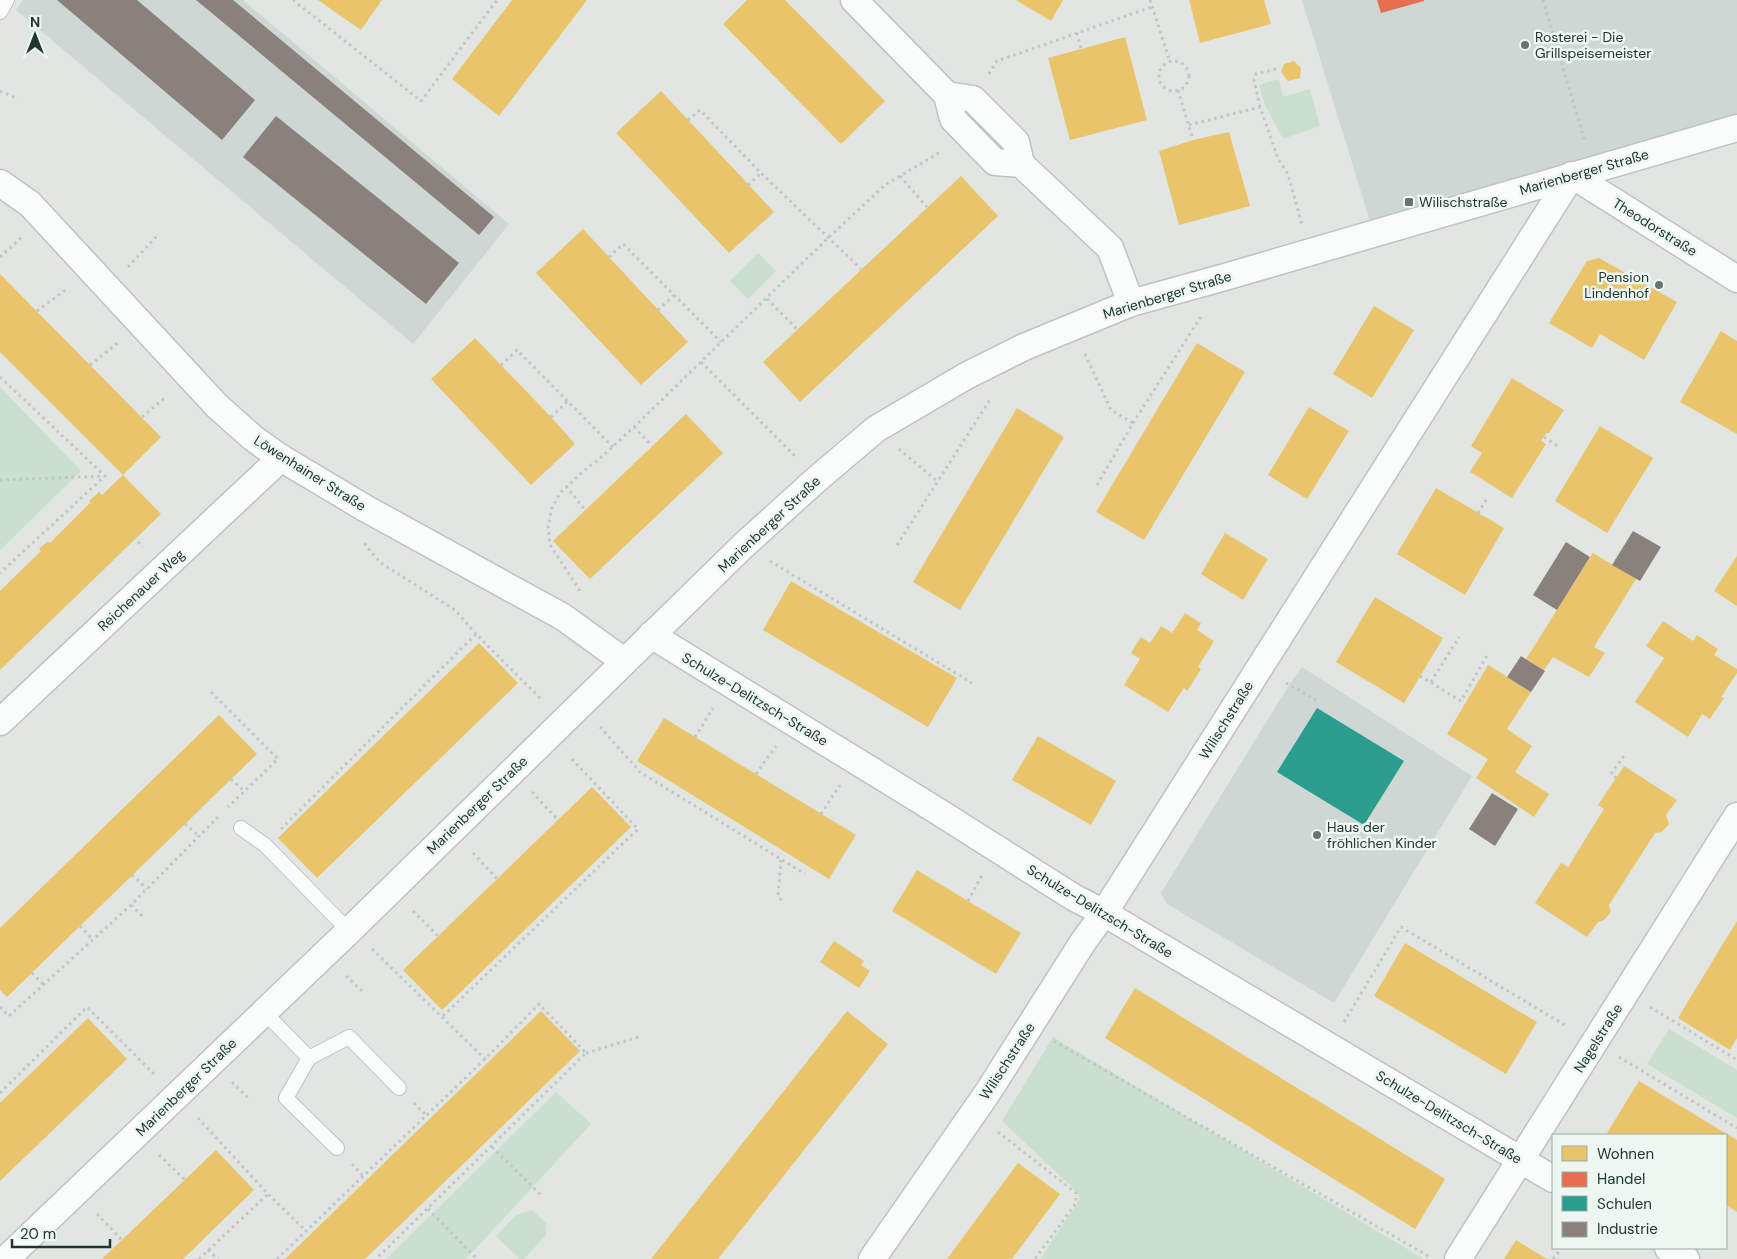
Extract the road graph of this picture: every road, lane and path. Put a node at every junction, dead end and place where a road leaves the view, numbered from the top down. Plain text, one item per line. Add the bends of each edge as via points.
1 (7, 0) edge
2 (293, 0) edge
3 (496, 0) edge
4 (854, 0) edge
5 (1150, 0) edge
6 (1543, 0) edge
7 (1152, 7) junction
8 (0, 12) edge
9 (1077, 33) junction
10 (1081, 49) dead end
11 (1170, 62) junction
12 (1280, 68) dead end
13 (987, 76) dead end
14 (1178, 90) junction
15 (0, 91) edge
16 (947, 95) junction
17 (18, 99) dead end
18 (1260, 107) junction
19 (688, 120) dead end
20 (1189, 125) junction
21 (1737, 128) edge
22 (968, 136) junction
23 (1193, 140) dead end
24 (1021, 164) junction
25 (1583, 172) junction
26 (761, 173) junction
27 (900, 176) junction
28 (0, 183) edge
29 (748, 185) dead end
30 (927, 207) dead end
31 (1301, 221) dead end
32 (24, 235) dead end
33 (157, 236) dead end
34 (828, 238) junction
35 (0, 257) edge
36 (609, 257) dead end
37 (861, 269) dead end
38 (1225, 278) junction
39 (1737, 279) edge
40 (72, 286) dead end
41 (107, 289) junction
42 (674, 295) junction
43 (767, 298) junction
44 (1131, 303) junction
45 (658, 310) dead end
46 (37, 312) dead end
47 (1072, 326) junction
48 (797, 329) dead end
49 (124, 339) dead end
50 (721, 342) junction
51 (701, 362) junction
52 (90, 365) dead end
53 (501, 365) dead end
54 (0, 377) edge
55 (173, 390) dead end
56 (993, 394) dead end
57 (567, 402) junction
58 (142, 417) dead end
59 (551, 417) dead end
60 (1133, 423) junction
61 (634, 427) junction
62 (876, 429) junction
63 (1544, 437) dead end
64 (652, 446) dead end
65 (613, 447) junction
66 (1559, 447) dead end
67 (281, 458) junction
68 (105, 476) junction
69 (817, 479) junction
70 (0, 480) edge
71 (937, 481) junction
72 (1098, 485) dead end
73 (566, 486) junction
74 (1488, 497) dead end
75 (585, 510) dead end
76 (1478, 513) dead end
77 (365, 538) dead end
78 (744, 545) junction
79 (897, 545) dead end
80 (0, 573) edge
81 (563, 617) junction
82 (476, 634) junction
83 (651, 635) junction
84 (1460, 637) dead end
85 (1488, 654) dead end
86 (624, 661) junction
87 (1420, 676) dead end
88 (1431, 682) junction
89 (972, 683) dead end
90 (211, 692) dead end
91 (546, 704) dead end
92 (714, 707) dead end
93 (0, 722) edge
94 (599, 725) dead end
95 (695, 737) dead end
96 (777, 744) dead end
97 (1626, 753) dead end
98 (568, 756) dead end
99 (756, 774) dead end
100 (1616, 778) dead end
101 (231, 779) dead end
102 (842, 782) dead end
103 (244, 791) junction
104 (532, 791) dead end
105 (821, 814) dead end
106 (1737, 816) edge
107 (558, 820) dead end
108 (185, 824) dead end
109 (241, 828) dead end
110 (199, 836) junction
111 (265, 845) junction
112 (471, 850) dead end
113 (781, 860) junction
114 (985, 869) dead end
115 (805, 874) dead end
116 (132, 875) dead end
117 (497, 878) dead end
118 (146, 889) junction
119 (968, 901) dead end
120 (782, 902) dead end
121 (130, 905) junction
122 (411, 909) dead end
123 (1104, 912) junction
124 (144, 918) dead end
125 (80, 926) dead end
126 (349, 931) junction
127 (438, 936) dead end
128 (93, 940) junction
129 (371, 948) dead end
130 (32, 973) dead end
131 (44, 985) junction
132 (1626, 993) junction
133 (0, 1007) edge
134 (264, 1012) junction
135 (442, 1016) junction
136 (1029, 1027) junction
137 (642, 1036) dead end
138 (1595, 1043) junction
139 (1330, 1046) junction
140 (586, 1053) junction
141 (310, 1058) junction
142 (485, 1059) junction
143 (1737, 1060) edge
144 (156, 1075) dead end
145 (399, 1088) dead end
146 (0, 1093) edge
147 (973, 1113) junction
148 (195, 1115) dead end
149 (1737, 1128) edge
150 (492, 1147) junction
151 (337, 1148) dead end
152 (156, 1153) dead end
153 (1521, 1160) junction
154 (1552, 1178) edge
155 (185, 1180) dead end
156 (268, 1194) junction
157 (540, 1195) dead end
158 (428, 1209) junction
159 (95, 1212) dead end
160 (306, 1231) junction
161 (122, 1240) dead end
162 (1561, 1249) edge
163 (1670, 1249) edge
164 (208, 1250) junction
165 (6, 1259) edge
166 (199, 1259) edge
167 (218, 1259) edge
168 (277, 1259) edge
169 (376, 1259) edge
170 (478, 1259) edge
171 (872, 1259) edge
172 (1034, 1259) edge
173 (1433, 1259) edge
174 (1458, 1259) edge
175 (1553, 1259) edge
176 (1686, 1259) edge

1 - 8 lane
2 - 3 path via 421,101
4 - 16 street
5 - 7 path
6 - 25 path
7 - 9 path
7 - 11 path
9 - 10 path
9 - 13 path via 997,61
11 - 14 path via 1181,63 1188,75 1186,84
11 - 14 path via 1160,70 1159,80 1164,88
12 - 18 path via 1256,74 1254,80
14 - 20 path
15 - 17 path
16 - 22 street via 952,119
16 - 24 street via 973,99 1016,142
18 - 20 path
18 - 31 path via 1278,159 1288,174
19 - 26 path via 700,110
20 - 23 path
21 - 25 street, Marienberger Straße
22 - 24 street via 995,162
22 - 27 path
24 - 44 street via 1110,248
25 - 38 street, Marienberger Straße
25 - 39 street, Theodorstraße
25 - 123 street, Wilischstraße
26 - 29 path
26 - 34 path
27 - 30 path
27 - 34 path via 885,185
28 - 41 street, Löwenhainer Straße via 30,204
32 - 35 path
33 - 41 path
34 - 37 path
34 - 43 path
36 - 42 path via 623,244
38 - 44 street, Marienberger Straße
38 - 60 path
40 - 46 path
41 - 67 street, Löwenhainer Straße via 217,406
42 - 45 path
42 - 50 path
43 - 48 path
43 - 50 path
44 - 47 street, Marienberger Straße
47 - 60 path via 1111,410
47 - 62 street, Marienberger Straße via 966,376
49 - 52 path
50 - 51 path
51 - 61 path
51 - 69 path
53 - 57 path via 517,350
54 - 68 path
55 - 58 path
56 - 71 path
57 - 59 path
57 - 65 path
60 - 72 path
61 - 64 path
61 - 65 path
62 - 69 street, Marienberger Straße
62 - 71 path
63 - 66 path
65 - 73 path
67 - 81 street, Löwenhainer Straße
67 - 93 street, Reichenauer Weg
68 - 70 path
68 - 80 path
69 - 78 street, Marienberger Straße
71 - 79 path
73 - 75 path
73 - 81 path via 552,508 548,526 550,545 579,589
74 - 76 path
77 - 82 path via 366,546 381,563 455,610
78 - 83 street, Marienberger Straße
78 - 89 path
81 - 86 street, Löwenhainer Straße
82 - 91 path
82 - 111 path
83 - 86 street, Marienberger Straße
83 - 123 street, Schulze-Delitzsch-Straße via 1073,897
84 - 88 path
85 - 88 path via 1460,701
86 - 126 street, Marienberger Straße
87 - 88 path
90 - 103 path via 278,759
92 - 95 path
94 - 113 path via 640,772
96 - 99 path
97 - 100 path via 1610,774
98 - 135 path via 638,829
101 - 103 path
102 - 105 path
103 - 110 path
104 - 107 path
106 - 132 street, Nagelstraße
108 - 110 path
109 - 111 lane
110 - 118 path
111 - 126 lane
112 - 117 path
113 - 115 path
113 - 120 path via 778,895
114 - 119 path
116 - 118 path
118 - 121 path
121 - 124 path
121 - 128 path
122 - 127 path
123 - 136 street, Wilischstraße
123 - 139 street, Schulze-Delitzsch-Straße
125 - 128 path
126 - 134 street, Marienberger Straße
128 - 131 path
129 - 135 path
130 - 131 path
131 - 133 path via 9,1016
132 - 138 street, Nagelstraße
132 - 143 path
134 - 141 lane
134 - 165 street, Marienberger Straße
135 - 142 path
136 - 147 street, Wilischstraße
136 - 173 path
137 - 140 path
138 - 139 path via 1401,927
138 - 149 path
138 - 153 street, Nagelstraße
139 - 153 street, Schulze-Delitzsch-Straße
140 - 142 path via 539,1004
140 - 150 path
141 - 145 lane via 349,1037
141 - 151 lane via 286,1098
142 - 160 path
144 - 146 path via 87,1007
147 - 171 street, Wilischstraße
147 - 172 path via 1076,1193 1076,1203
148 - 156 path
150 - 157 path
150 - 158 path
152 - 155 path
153 - 154 street, Schulze-Delitzsch-Straße
153 - 174 street, Nagelstraße
156 - 160 path
156 - 164 path
158 - 169 path
158 - 170 path
159 - 161 path
160 - 168 path
162 - 175 path
163 - 176 street
164 - 166 path
164 - 167 path

